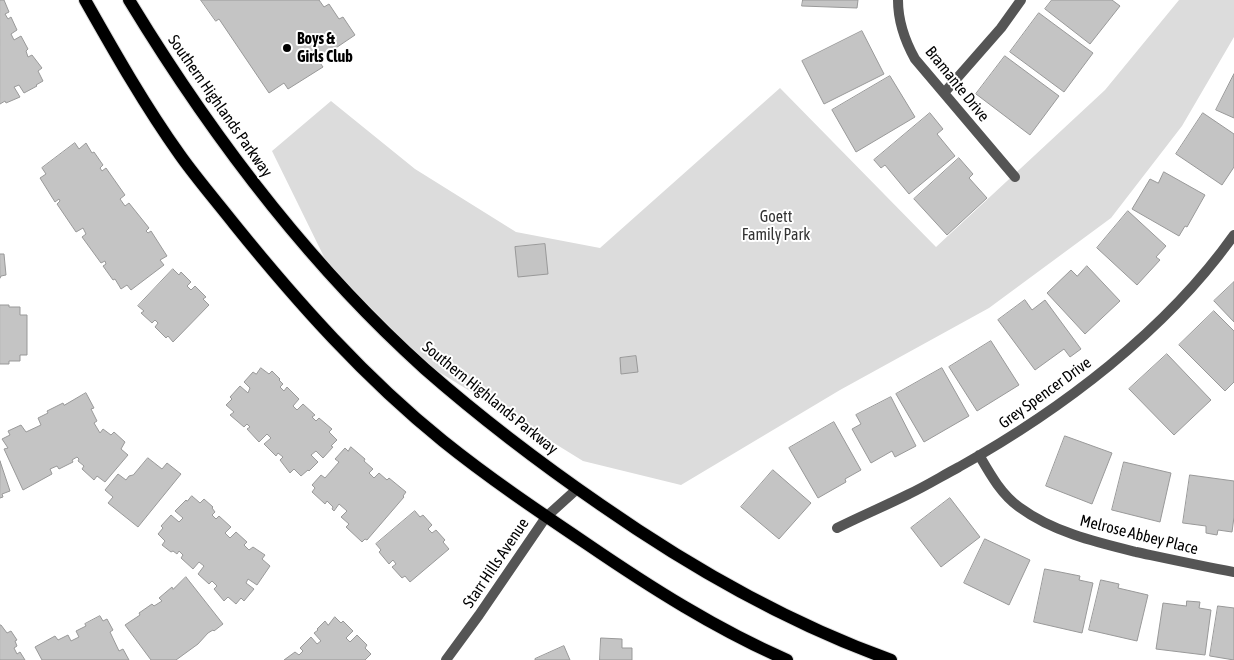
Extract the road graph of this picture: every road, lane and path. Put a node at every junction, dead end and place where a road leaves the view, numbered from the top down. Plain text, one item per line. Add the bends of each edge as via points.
1 (84, 0) edge
2 (129, 0) edge
3 (898, 0) edge
4 (1021, 0) edge
5 (944, 93) junction
6 (1015, 177) dead end
7 (1234, 235) edge
8 (979, 455) junction
9 (577, 489) junction
10 (546, 517) junction
11 (837, 528) dead end
12 (1234, 572) edge
13 (446, 660) edge
14 (787, 660) edge
15 (891, 660) edge

1 - 10 main road via 180,156 302,306 351,357 443,441
2 - 9 main road, Southern Highlands Parkway via 212,129 334,278 424,368
3 - 5 street, Bramante Drive via 907,44 915,59
4 - 5 street
5 - 6 street, Bramante Drive
7 - 8 street, Grey Spencer Drive via 1203,274 1134,345 1054,407
8 - 11 street, Grey Spencer Drive via 910,494
8 - 12 street, Melrose Abbey Place via 998,486 1017,506 1044,522 1098,543
9 - 10 street, Starr Hills Avenue
9 - 15 main road, Southern Highlands Parkway via 664,548 728,584 796,619
10 - 13 street, Starr Hills Avenue
10 - 14 main road via 717,626

